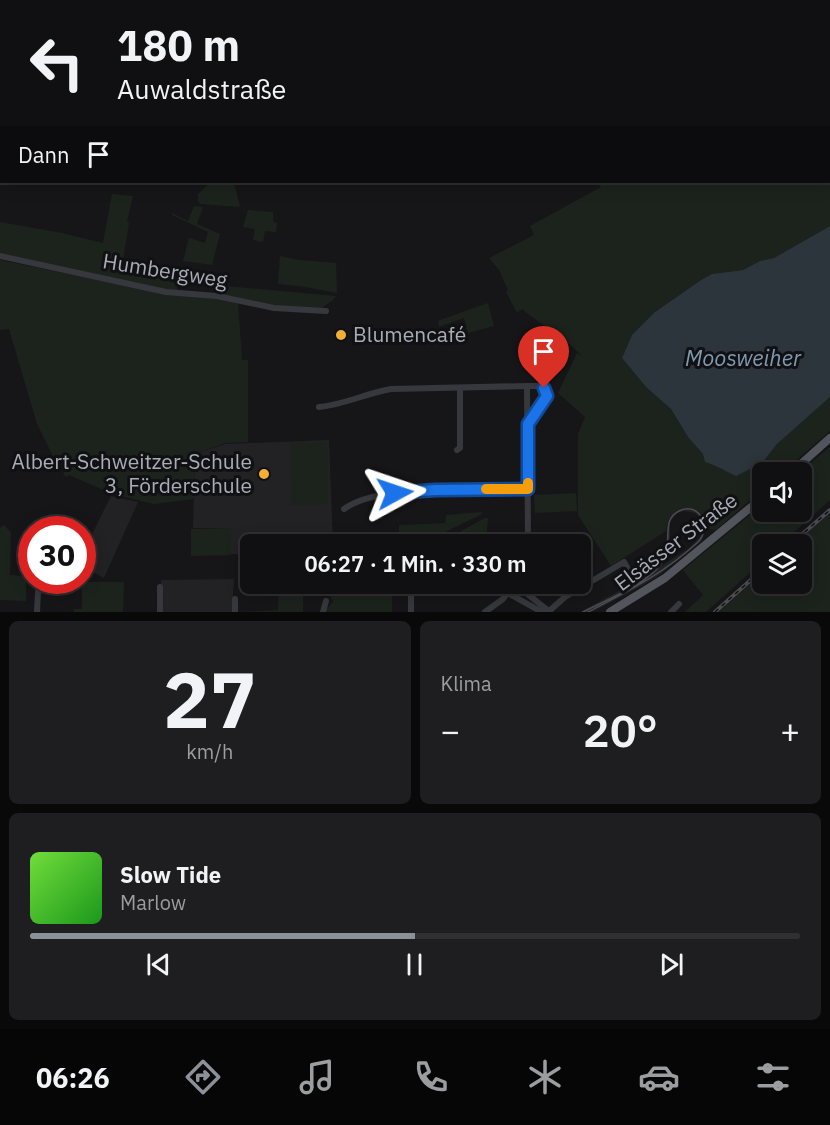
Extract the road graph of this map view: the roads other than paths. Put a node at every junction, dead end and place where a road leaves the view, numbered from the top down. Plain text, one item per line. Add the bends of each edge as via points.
1 (0, 256) edge
2 (326, 311) dead end
3 (527, 386) junction
4 (460, 388) junction
5 (319, 407) dead end
6 (528, 424) junction
7 (830, 438) edge
8 (458, 450) dead end
9 (803, 462) edge
10 (528, 489) junction
11 (752, 506) edge
12 (344, 509) dead end
13 (528, 534) edge
14 (629, 571) dead end
15 (160, 586) dead end
16 (38, 594) edge
17 (411, 594) edge
18 (507, 594) edge
19 (510, 594) edge
20 (527, 594) edge
21 (235, 599) dead end
22 (326, 600) dead end
23 (679, 604) dead end
24 (37, 612) edge
25 (160, 612) edge
26 (235, 612) edge
27 (323, 612) edge
28 (411, 612) edge
29 (485, 612) edge
30 (542, 612) edge
31 (549, 612) edge
32 (610, 612) edge
33 (671, 612) edge

1 - 2 street, Humbergweg via 174,294
3 - 4 street
3 - 6 street
3 - 6 street via 542,386 547,396
4 - 5 street via 391,389
4 - 8 street
6 - 10 street
7 - 9 main road
10 - 12 street via 409,491 364,499
10 - 13 street
11 - 32 main road, Elsässer Straße via 665,578
14 - 31 street via 624,562 565,597
15 - 25 street
16 - 24 street
17 - 28 street
18 - 29 street
19 - 30 street
20 - 31 street
21 - 26 street
22 - 27 street
23 - 33 street

